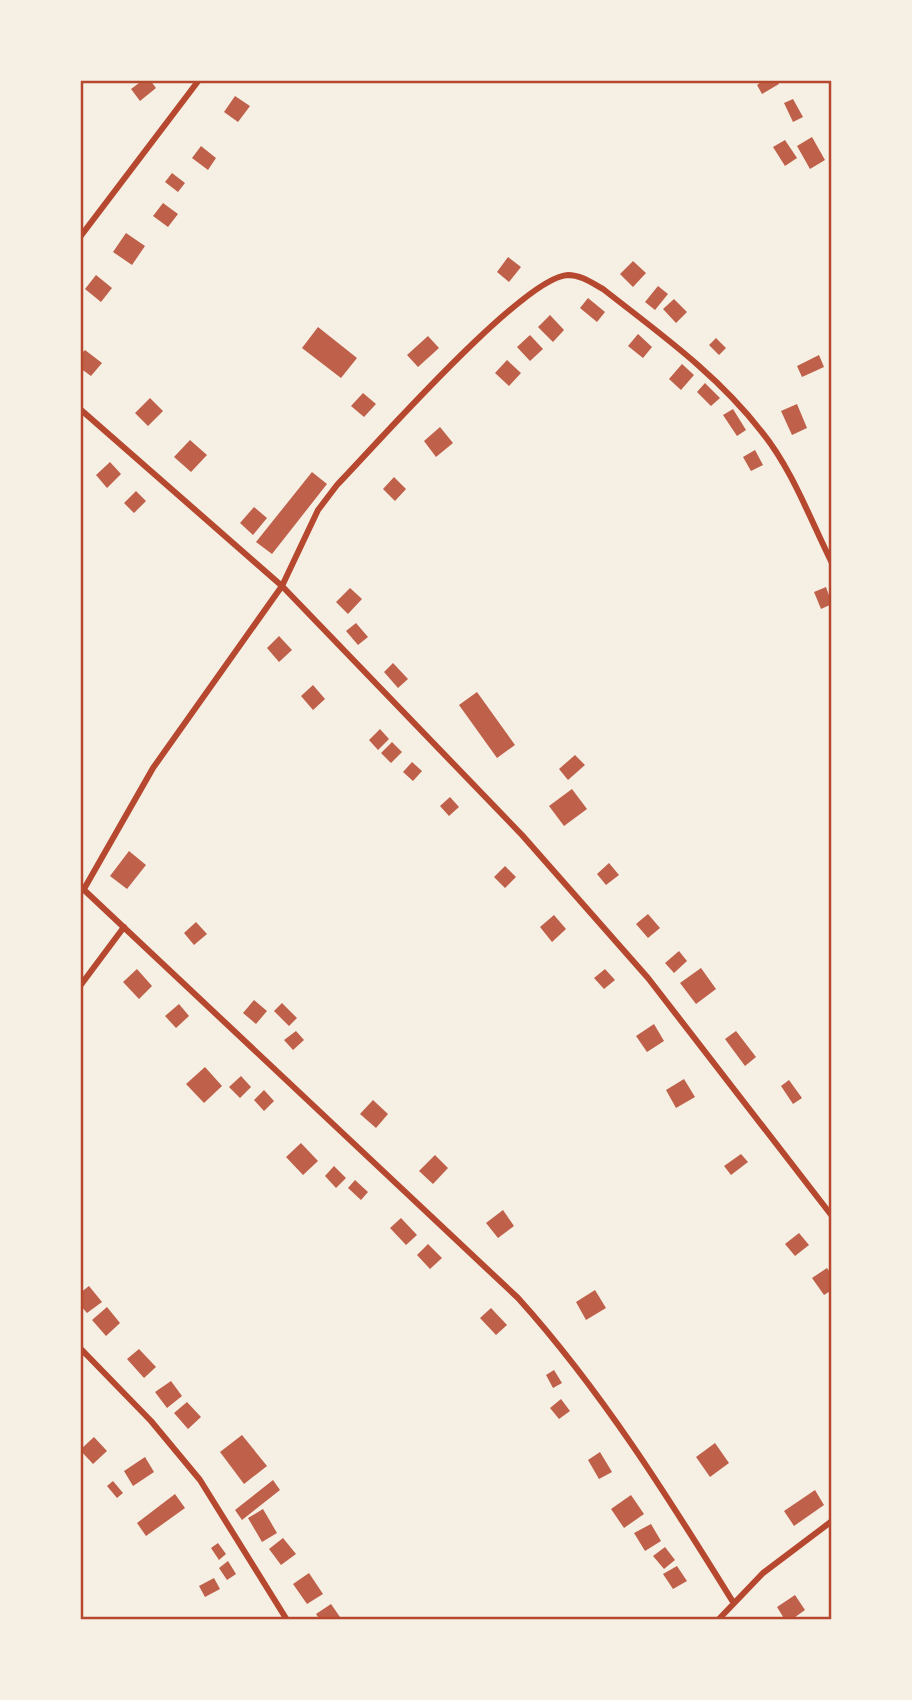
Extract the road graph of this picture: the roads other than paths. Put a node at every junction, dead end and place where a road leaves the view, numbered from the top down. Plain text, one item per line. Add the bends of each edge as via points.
1 (187, 80) edge
2 (199, 80) edge
3 (192, 87) junction
4 (80, 237) edge
5 (80, 409) edge
6 (831, 563) edge
7 (282, 586) junction
8 (82, 888) edge
9 (124, 927) junction
10 (80, 986) edge
11 (831, 1216) edge
12 (80, 1348) edge
13 (831, 1521) edge
14 (733, 1602) junction
15 (287, 1619) edge
16 (718, 1619) edge

1 - 3 street
2 - 3 street
3 - 4 street
5 - 7 street
6 - 7 street via 781,460 725,387 603,289 567,275 523,300 476,339 337,485 318,510
7 - 8 street via 153,768
7 - 11 street via 523,835 649,978
8 - 9 street
9 - 10 street
9 - 14 street via 479,1259 548,1331 656,1482
12 - 15 street via 200,1480
13 - 14 street
14 - 16 street

